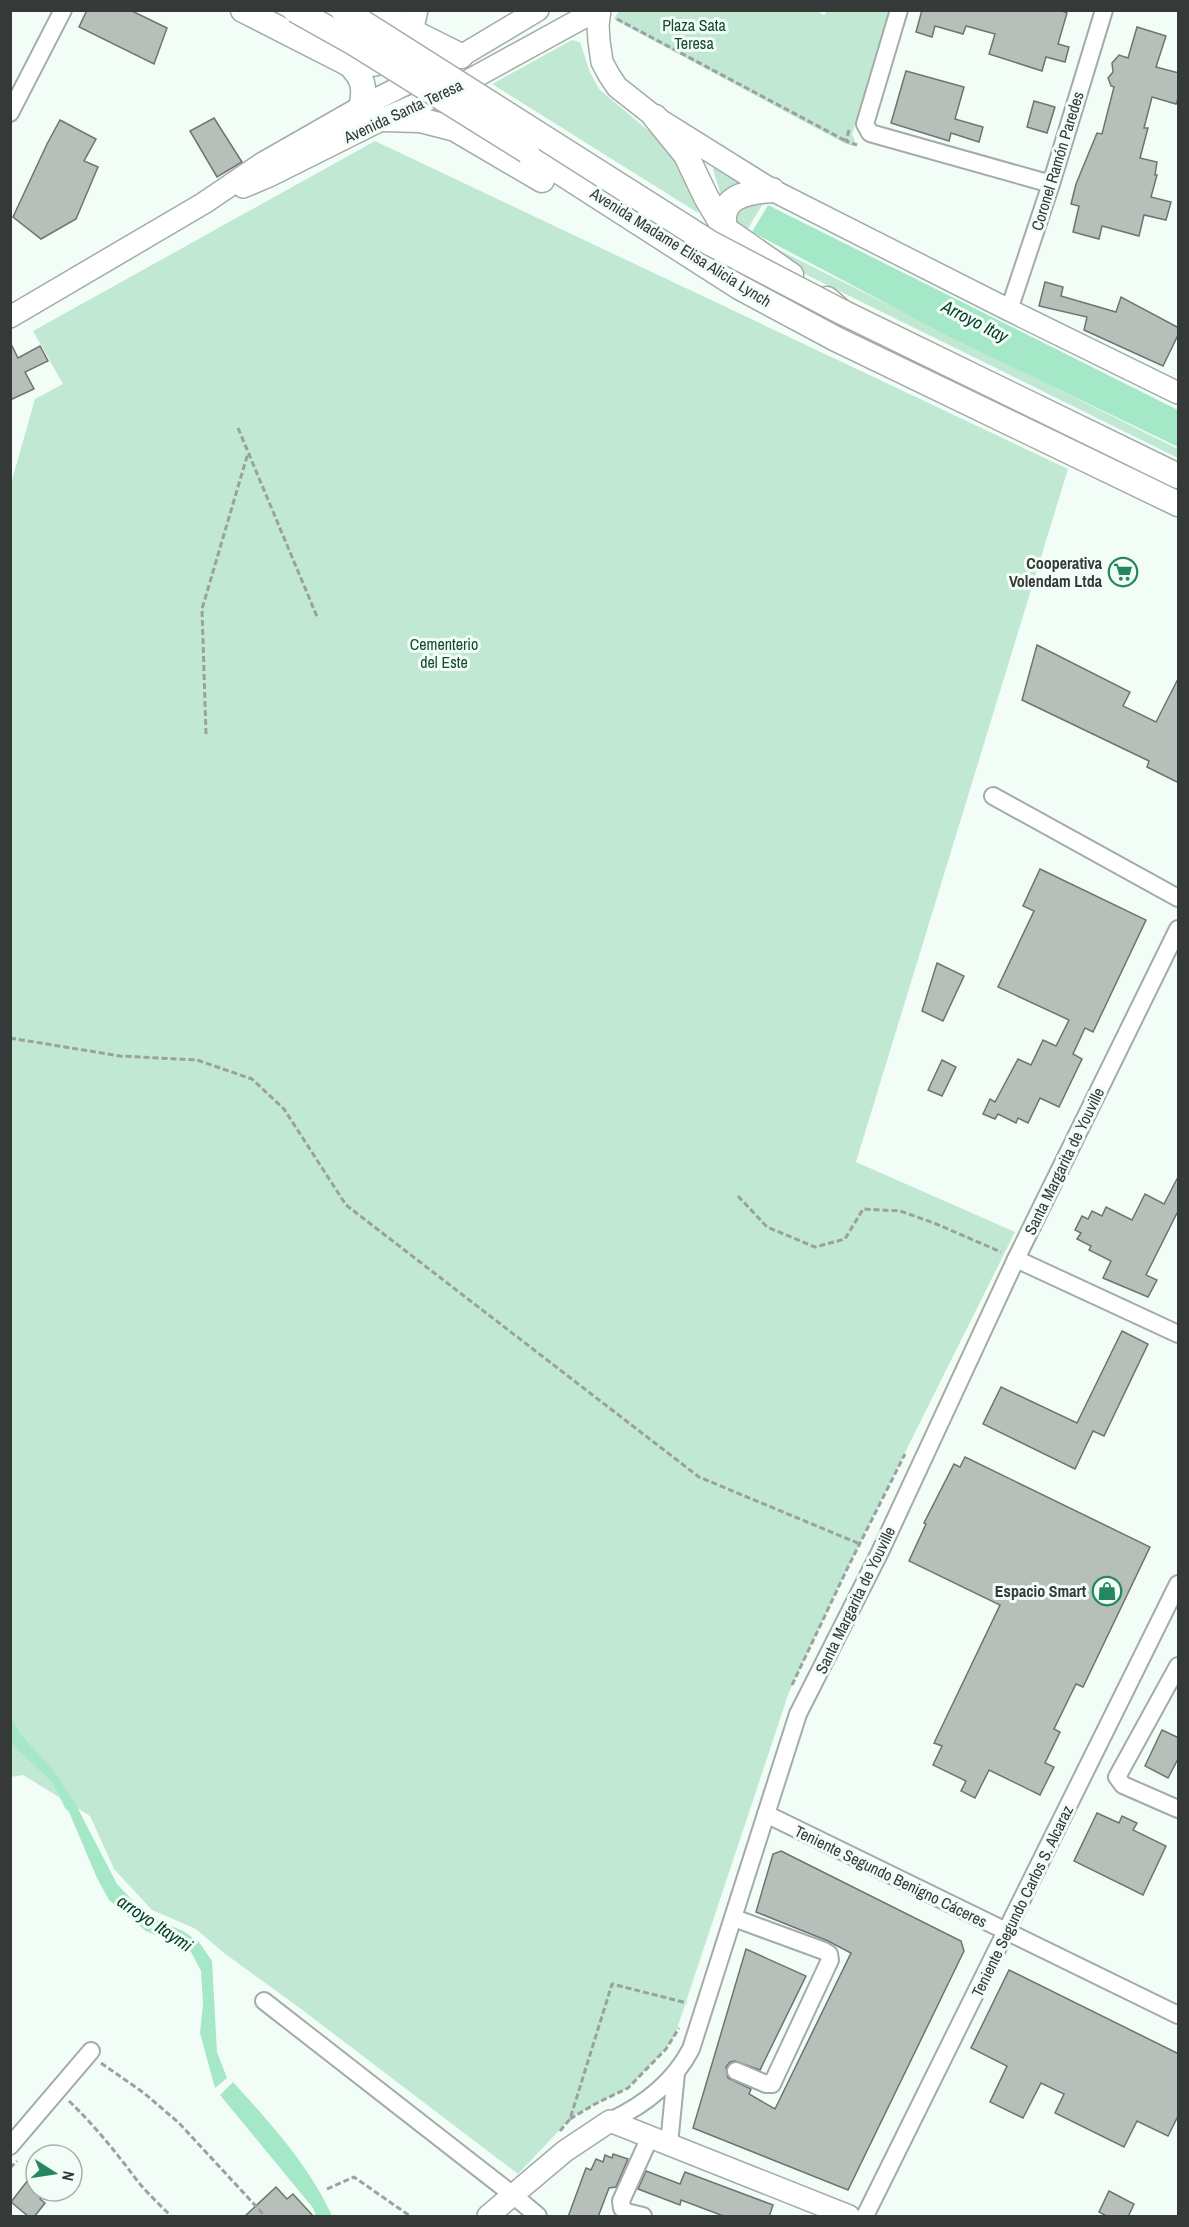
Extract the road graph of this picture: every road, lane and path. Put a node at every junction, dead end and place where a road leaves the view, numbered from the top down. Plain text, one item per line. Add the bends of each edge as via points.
1 (63, 10) edge
2 (243, 10) edge
3 (295, 10) edge
4 (343, 10) edge
5 (380, 10) edge
6 (538, 10) edge
7 (899, 10) edge
8 (1104, 10) edge
9 (605, 14) edge
10 (415, 21) edge
11 (461, 56) junction
12 (349, 64) junction
13 (361, 107) junction
14 (11, 110) edge
15 (655, 117) junction
16 (383, 119) junction
17 (846, 141) dead end
18 (1051, 184) junction
19 (772, 190) junction
20 (204, 203) junction
21 (725, 229) junction
22 (1009, 310) junction
23 (842, 312) junction
24 (10, 317) edge
25 (836, 339) junction
26 (1179, 393) edge
27 (237, 428) dead end
28 (248, 453) junction
29 (1179, 476) edge
30 (1179, 504) edge
31 (318, 619) dead end
32 (206, 734) dead end
33 (993, 796) dead end
34 (1179, 898) edge
35 (1179, 929) edge
36 (10, 1038) edge
37 (738, 1196) dead end
38 (1009, 1256) junction
39 (1179, 1334) edge
40 (860, 1544) dead end
41 (1179, 1584) edge
42 (1179, 1666) edge
43 (1176, 1803) edge
44 (766, 1814) junction
45 (734, 1918) junction
46 (1007, 1933) junction
47 (264, 2001) dead end
48 (687, 2003) dead end
49 (1179, 2015) edge
50 (96, 2056) joint
51 (736, 2071) dead end
52 (676, 2073) junction
53 (68, 2101) dead end
54 (610, 2121) junction
55 (556, 2135) dead end
56 (659, 2141) junction
57 (10, 2146) edge
58 (327, 2189) dead end
59 (513, 2195) junction
60 (171, 2217) edge
61 (265, 2217) edge
62 (410, 2217) edge
63 (488, 2217) edge
64 (538, 2217) edge
65 (643, 2217) edge
66 (849, 2217) edge
67 (865, 2217) edge

1 - 14 street
2 - 12 highway
3 - 25 highway, Avenida Madame Elisa Alicia Lynch, bridge via 354,43 739,287
4 - 23 highway, Avenida Madame Elisa Alicia Lynch, bridge via 710,243
5 - 10 highway
6 - 11 main road, Avenida Santa Teresa
7 - 18 street via 865,124 870,133
8 - 18 street, Coronel Ramón Paredes
9 - 15 main road via 598,25 602,62 617,87
9 - 16 main road, Avenida Santa Teresa
9 - 17 path
10 - 11 highway
10 - 12 main road via 407,42 392,55 375,65
11 - 13 main road, Avenida Santa Teresa
12 - 13 highway via 363,84
13 - 20 main road, Avenida Santa Teresa via 263,163
15 - 19 main road
15 - 21 highway via 686,155
16 - 20 main road, Avenida Santa Teresa via 270,176
16 - 25 highway via 420,120 455,129 762,310
18 - 22 street, Coronel Ramón Paredes
19 - 21 highway via 747,192 730,203 723,219
19 - 22 main road
20 - 24 main road, Avenida Santa Teresa
21 - 23 highway via 818,291
22 - 26 main road
23 - 29 highway, Avenida Madame Elisa Alicia Lynch
25 - 30 highway, Avenida Madame Elisa Alicia Lynch
27 - 28 path
28 - 31 path
28 - 32 path via 202,609
33 - 34 street
35 - 38 street, Santa Margarita de Youville
36 - 40 path via 120,1056 197,1060 252,1079 284,1109 346,1205 699,1477
37 - 38 path via 767,1227 815,1247 845,1239 863,1209 900,1211
38 - 39 street
38 - 44 street, Santa Margarita de Youville via 880,1552 798,1714
41 - 46 street, Teniente Segundo Carlos S. Alcaraz
42 - 43 street via 1117,1777 1122,1785
44 - 45 street, Santa Margarita de Youville
44 - 46 street, Teniente Segundo Benigno Cáceres
45 - 51 street via 824,1951 830,1960 772,2084
45 - 52 street, Santa Margarita de Youville via 691,2049
46 - 49 street, Teniente Segundo Benigno Cáceres
46 - 67 street, Teniente Segundo Carlos S. Alcaraz
47 - 59 street
48 - 55 path via 612,1984 570,2119
50 - 57 street
50 - 61 path via 179,2123
52 - 54 street, Santa Margarita de Youville via 649,2100
52 - 56 street
53 - 60 path
54 - 56 main road
54 - 59 main road, Santa Margarita de Youville via 565,2151
56 - 65 street via 621,2201 626,2212
56 - 66 main road
58 - 62 path via 354,2177
59 - 63 main road, Santa Margarita de Youville
59 - 64 street

